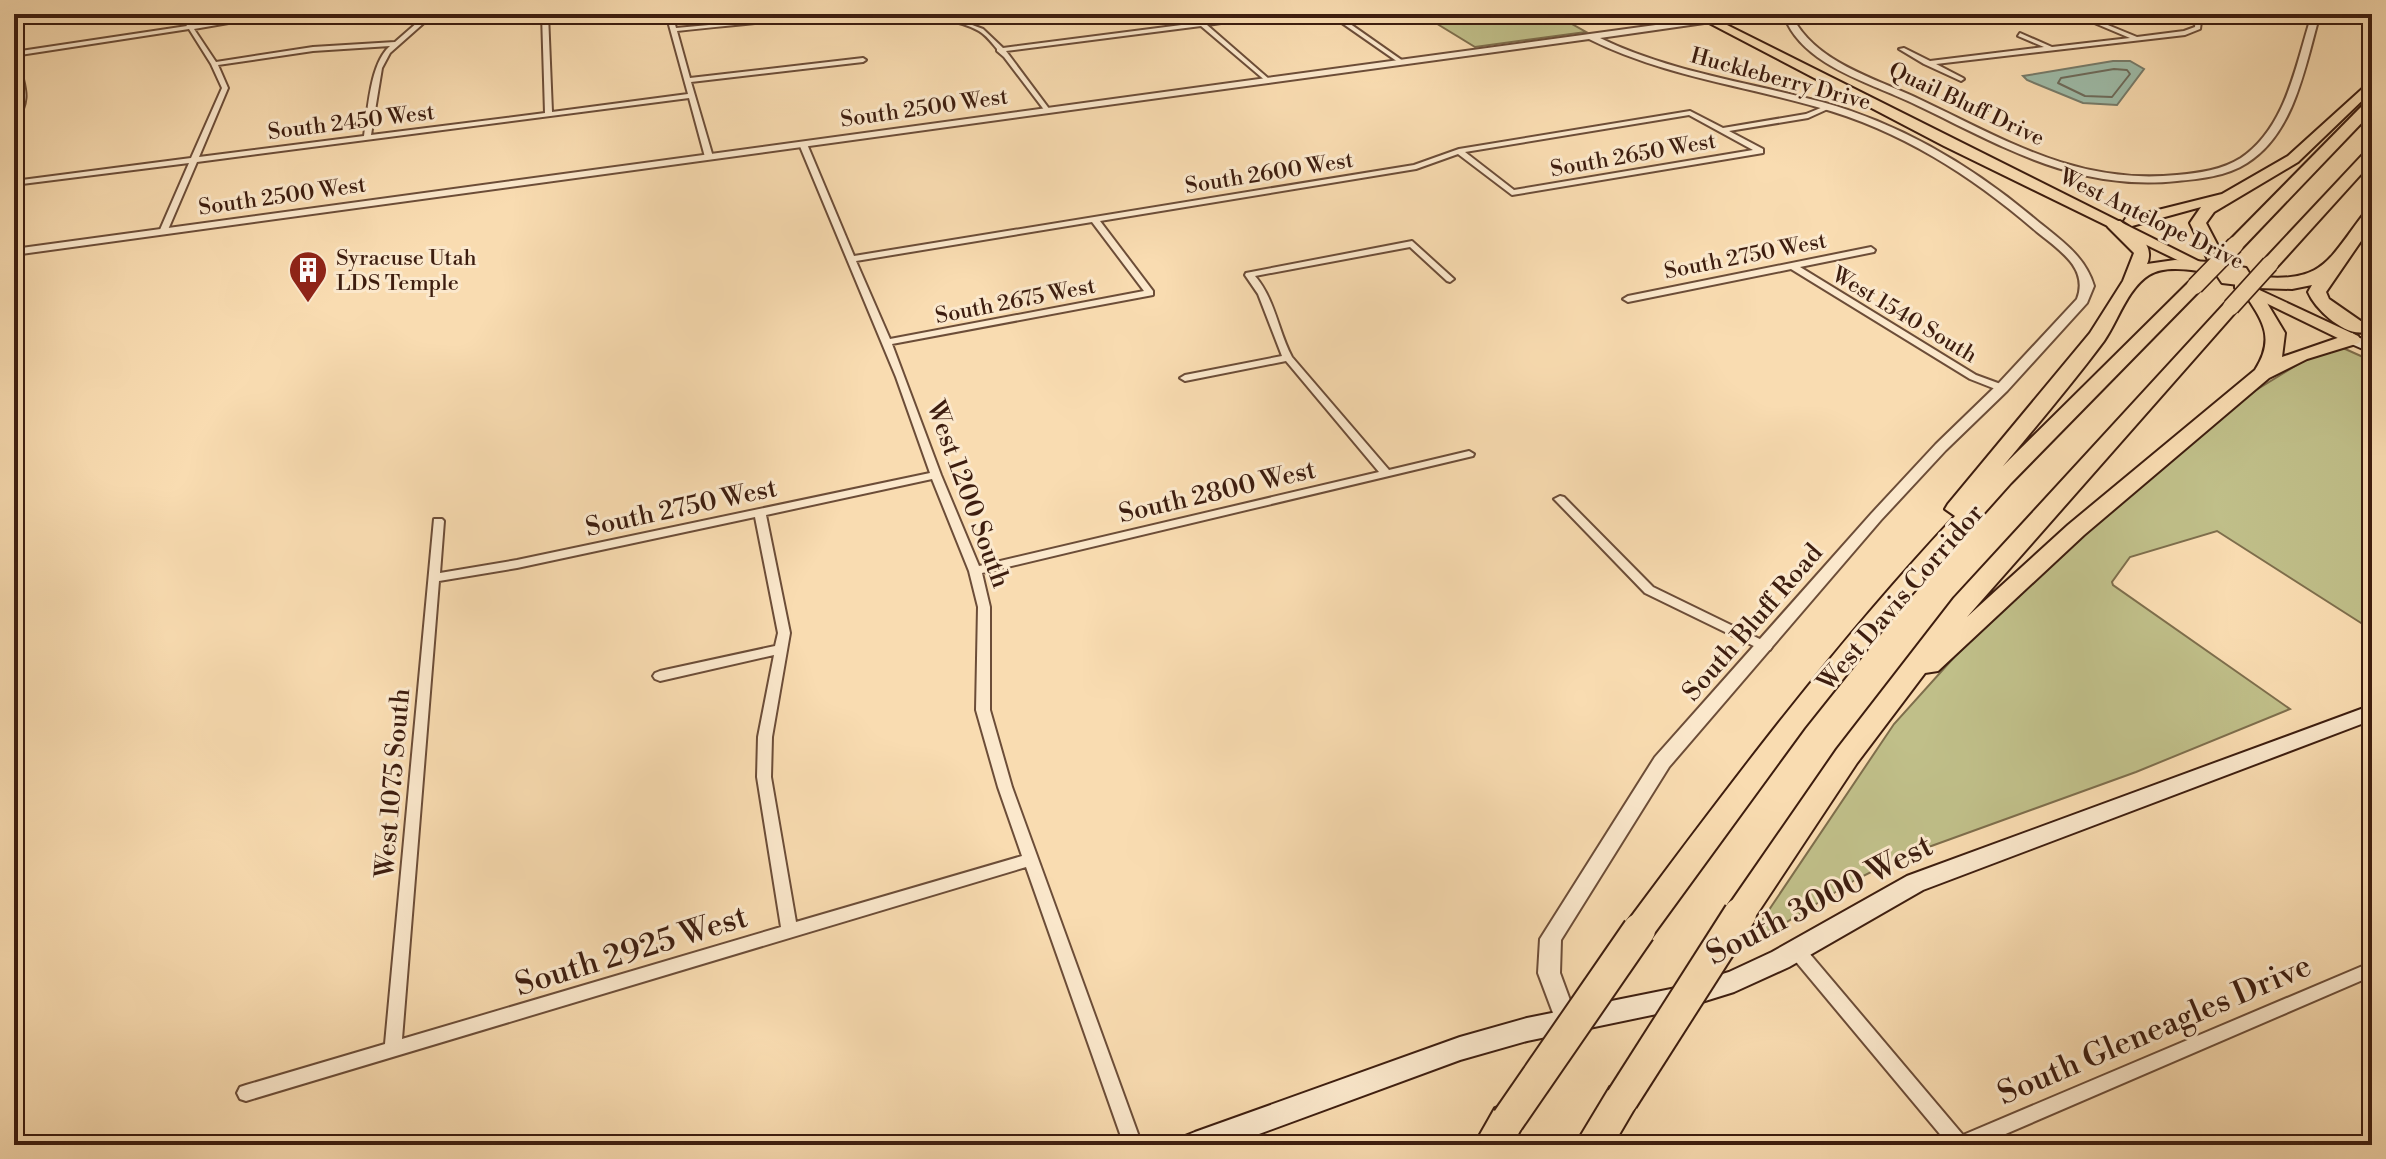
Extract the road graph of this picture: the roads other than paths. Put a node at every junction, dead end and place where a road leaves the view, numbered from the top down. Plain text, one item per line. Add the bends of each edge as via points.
1 (30, 14) edge
2 (182, 14) edge
3 (278, 14) edge
4 (431, 14) edge
5 (545, 14) edge
6 (669, 14) edge
7 (1190, 14) edge
8 (1282, 14) edge
9 (1332, 14) edge
10 (1840, 14) edge
11 (2076, 14) edge
12 (2199, 14) edge
13 (2316, 14) edge
14 (867, 15) edge
15 (14, 16) edge
16 (944, 16) edge
17 (1702, 16) edge
18 (1788, 16) edge
19 (1202, 24) junction
20 (189, 26) junction
21 (673, 30) junction
22 (1588, 35) junction
23 (2020, 35) dead end
24 (2137, 38) junction
25 (394, 44) junction
26 (2052, 48) junction
27 (1902, 49) dead end
28 (999, 50) junction
29 (16, 54) edge
30 (863, 60) dead end
31 (1400, 61) junction
32 (1926, 63) junction
33 (214, 64) junction
34 (1961, 79) dead end
35 (688, 80) junction
36 (1267, 80) junction
37 (2372, 84) edge
38 (692, 96) junction
39 (2372, 104) edge
40 (18, 107) edge
41 (1828, 107) junction
42 (1047, 110) junction
43 (549, 114) junction
44 (14, 119) edge
45 (1915, 124) junction
46 (1722, 130) junction
47 (367, 137) junction
48 (803, 144) junction
49 (1459, 151) junction
50 (2372, 153) edge
51 (709, 157) junction
52 (194, 159) junction
53 (14, 183) edge
54 (2246, 187) junction
55 (2372, 214) edge
56 (1094, 219) junction
57 (2132, 221) junction
58 (2114, 224) junction
59 (163, 232) junction
60 (1871, 250) dead end
61 (14, 252) edge
62 (850, 259) junction
63 (1792, 266) junction
64 (2328, 272) junction
65 (2229, 277) junction
66 (1450, 279) dead end
67 (2132, 281) junction
68 (1628, 299) dead end
69 (2083, 300) joint
70 (2360, 334) edge
71 (887, 342) junction
72 (2372, 349) edge
73 (1288, 358) junction
74 (2262, 374) junction
75 (1185, 378) dead end
76 (2002, 388) junction
77 (1469, 454) dead end
78 (1386, 473) junction
79 (936, 475) junction
80 (1560, 499) dead end
81 (760, 513) junction
82 (438, 521) dead end
83 (975, 571) junction
84 (433, 578) junction
85 (1766, 647) junction
86 (782, 649) junction
87 (1843, 661) junction
88 (660, 676) dead end
89 (1893, 694) junction
90 (2372, 712) edge
91 (1031, 859) junction
92 (790, 931) junction
93 (1798, 952) junction
94 (2372, 969) edge
95 (1567, 1022) junction
96 (393, 1050) junction
97 (246, 1093) dead end
98 (1500, 1132) edge
99 (1133, 1145) edge
100 (1195, 1145) edge
101 (1593, 1145) edge
102 (1960, 1145) edge

1 - 15 street
2 - 20 street
3 - 20 street
4 - 25 street
5 - 43 street
6 - 21 street
7 - 19 street
8 - 19 street
9 - 31 street
10 - 18 street, South 2500 West
11 - 24 street
12 - 24 street via 2194,31
13 - 18 street, Quail Bluff Drive via 2285,116 2245,161 2149,181 2057,166 1836,62 1798,36
14 - 16 street
14 - 21 street
16 - 28 street via 979,28
17 - 18 street, South 2500 West
17 - 22 street, South 2500 West
17 - 45 main road, West Antelope Drive
19 - 28 street
19 - 36 street
20 - 29 street
20 - 33 street
21 - 35 street
22 - 31 street, South 2500 West
22 - 41 street, Huckleberry Drive via 1646,62
23 - 26 street
24 - 26 street
25 - 33 street
25 - 47 street via 379,68
26 - 32 street
27 - 32 street
28 - 42 street
29 - 40 street via 24,92
30 - 35 street
31 - 36 street, South 2500 West
32 - 34 street
33 - 52 street via 225,88
35 - 38 street
36 - 42 street, South 2500 West
37 - 54 highway via 2293,159
38 - 43 street, South 2450 West
38 - 51 street
39 - 65 highway, West Davis Corridor, bridge via 2235,245
40 - 44 street
41 - 46 street via 1808,116
41 - 69 street, Huckleberry Drive via 1889,131 1992,188 2077,262 2087,280
42 - 48 street, South 2500 West
43 - 47 street, South 2450 West
45 - 57 main road, West Antelope Drive via 1967,142
45 - 58 main road, West Antelope Drive
46 - 49 street, South 2600 West via 1690,113
46 - 49 street, South 2650 West via 1760,151 1512,193
47 - 52 street, South 2450 West
48 - 51 street, South 2500 West
48 - 62 street, West 1200 South
49 - 56 street, South 2600 West via 1416,167
50 - 89 highway, West Davis Corridor, bridge via 1963,604
51 - 59 street, South 2500 West
52 - 53 street, South 2450 West
52 - 59 street
54 - 57 highway
54 - 65 highway via 2200,218 2200,233
55 - 64 highway
56 - 62 street, South 2600 West
56 - 71 street, South 2675 West via 1150,293
57 - 65 main road, West Antelope Drive
58 - 65 main road, West Antelope Drive
58 - 67 highway via 2143,253
59 - 61 street, South 2500 West
60 - 63 street, South 2750 West
62 - 71 street, West 1200 South
63 - 68 street, South 2750 West
63 - 76 street, West 1540 South via 1961,370
64 - 65 highway via 2308,282
64 - 70 highway via 2317,292 2319,299
65 - 67 highway via 2156,267
65 - 70 main road, West Antelope Drive
65 - 74 highway via 2273,325 2275,357
65 - 87 highway, West Davis Corridor via 1935,551
66 - 73 street via 1412,244 1249,275 1261,287 1278,343
67 - 87 highway via 2112,317 2061,383 1862,622
69 - 76 street, South Bluff Road
70 - 72 main road, West Antelope Drive
70 - 74 highway
71 - 79 street, West 1200 South
73 - 75 street
73 - 78 street
74 - 89 highway via 2076,530
76 - 85 street, South Bluff Road via 1876,517
77 - 78 street, South 2800 West
78 - 83 street, South 2800 West
79 - 81 street, South 2750 West
79 - 83 street, West 1200 South
80 - 85 street via 1649,590
81 - 84 street, South 2750 West
81 - 86 street via 784,633
82 - 84 street, West 1075 South
83 - 91 street, West 1200 South via 984,607 983,710
84 - 96 street, West 1075 South
85 - 95 street, South Bluff Road via 1662,762 1557,929 1547,961
86 - 88 street
86 - 92 street via 765,737 764,777
87 - 98 highway, West Davis Corridor, bridge via 1639,930
89 - 101 highway, West Davis Corridor, bridge via 1787,842
90 - 93 main road, South 3000 West via 1950,868 1881,900
91 - 92 street, South 2925 West
91 - 99 street, West 1200 South
92 - 96 street, South 2925 West
93 - 95 main road, South 3000 West via 1704,992
93 - 102 street
94 - 102 street, South Gleneagles Drive
95 - 100 main road, South 3000 West via 1472,1044
96 - 97 street, South 2925 West

